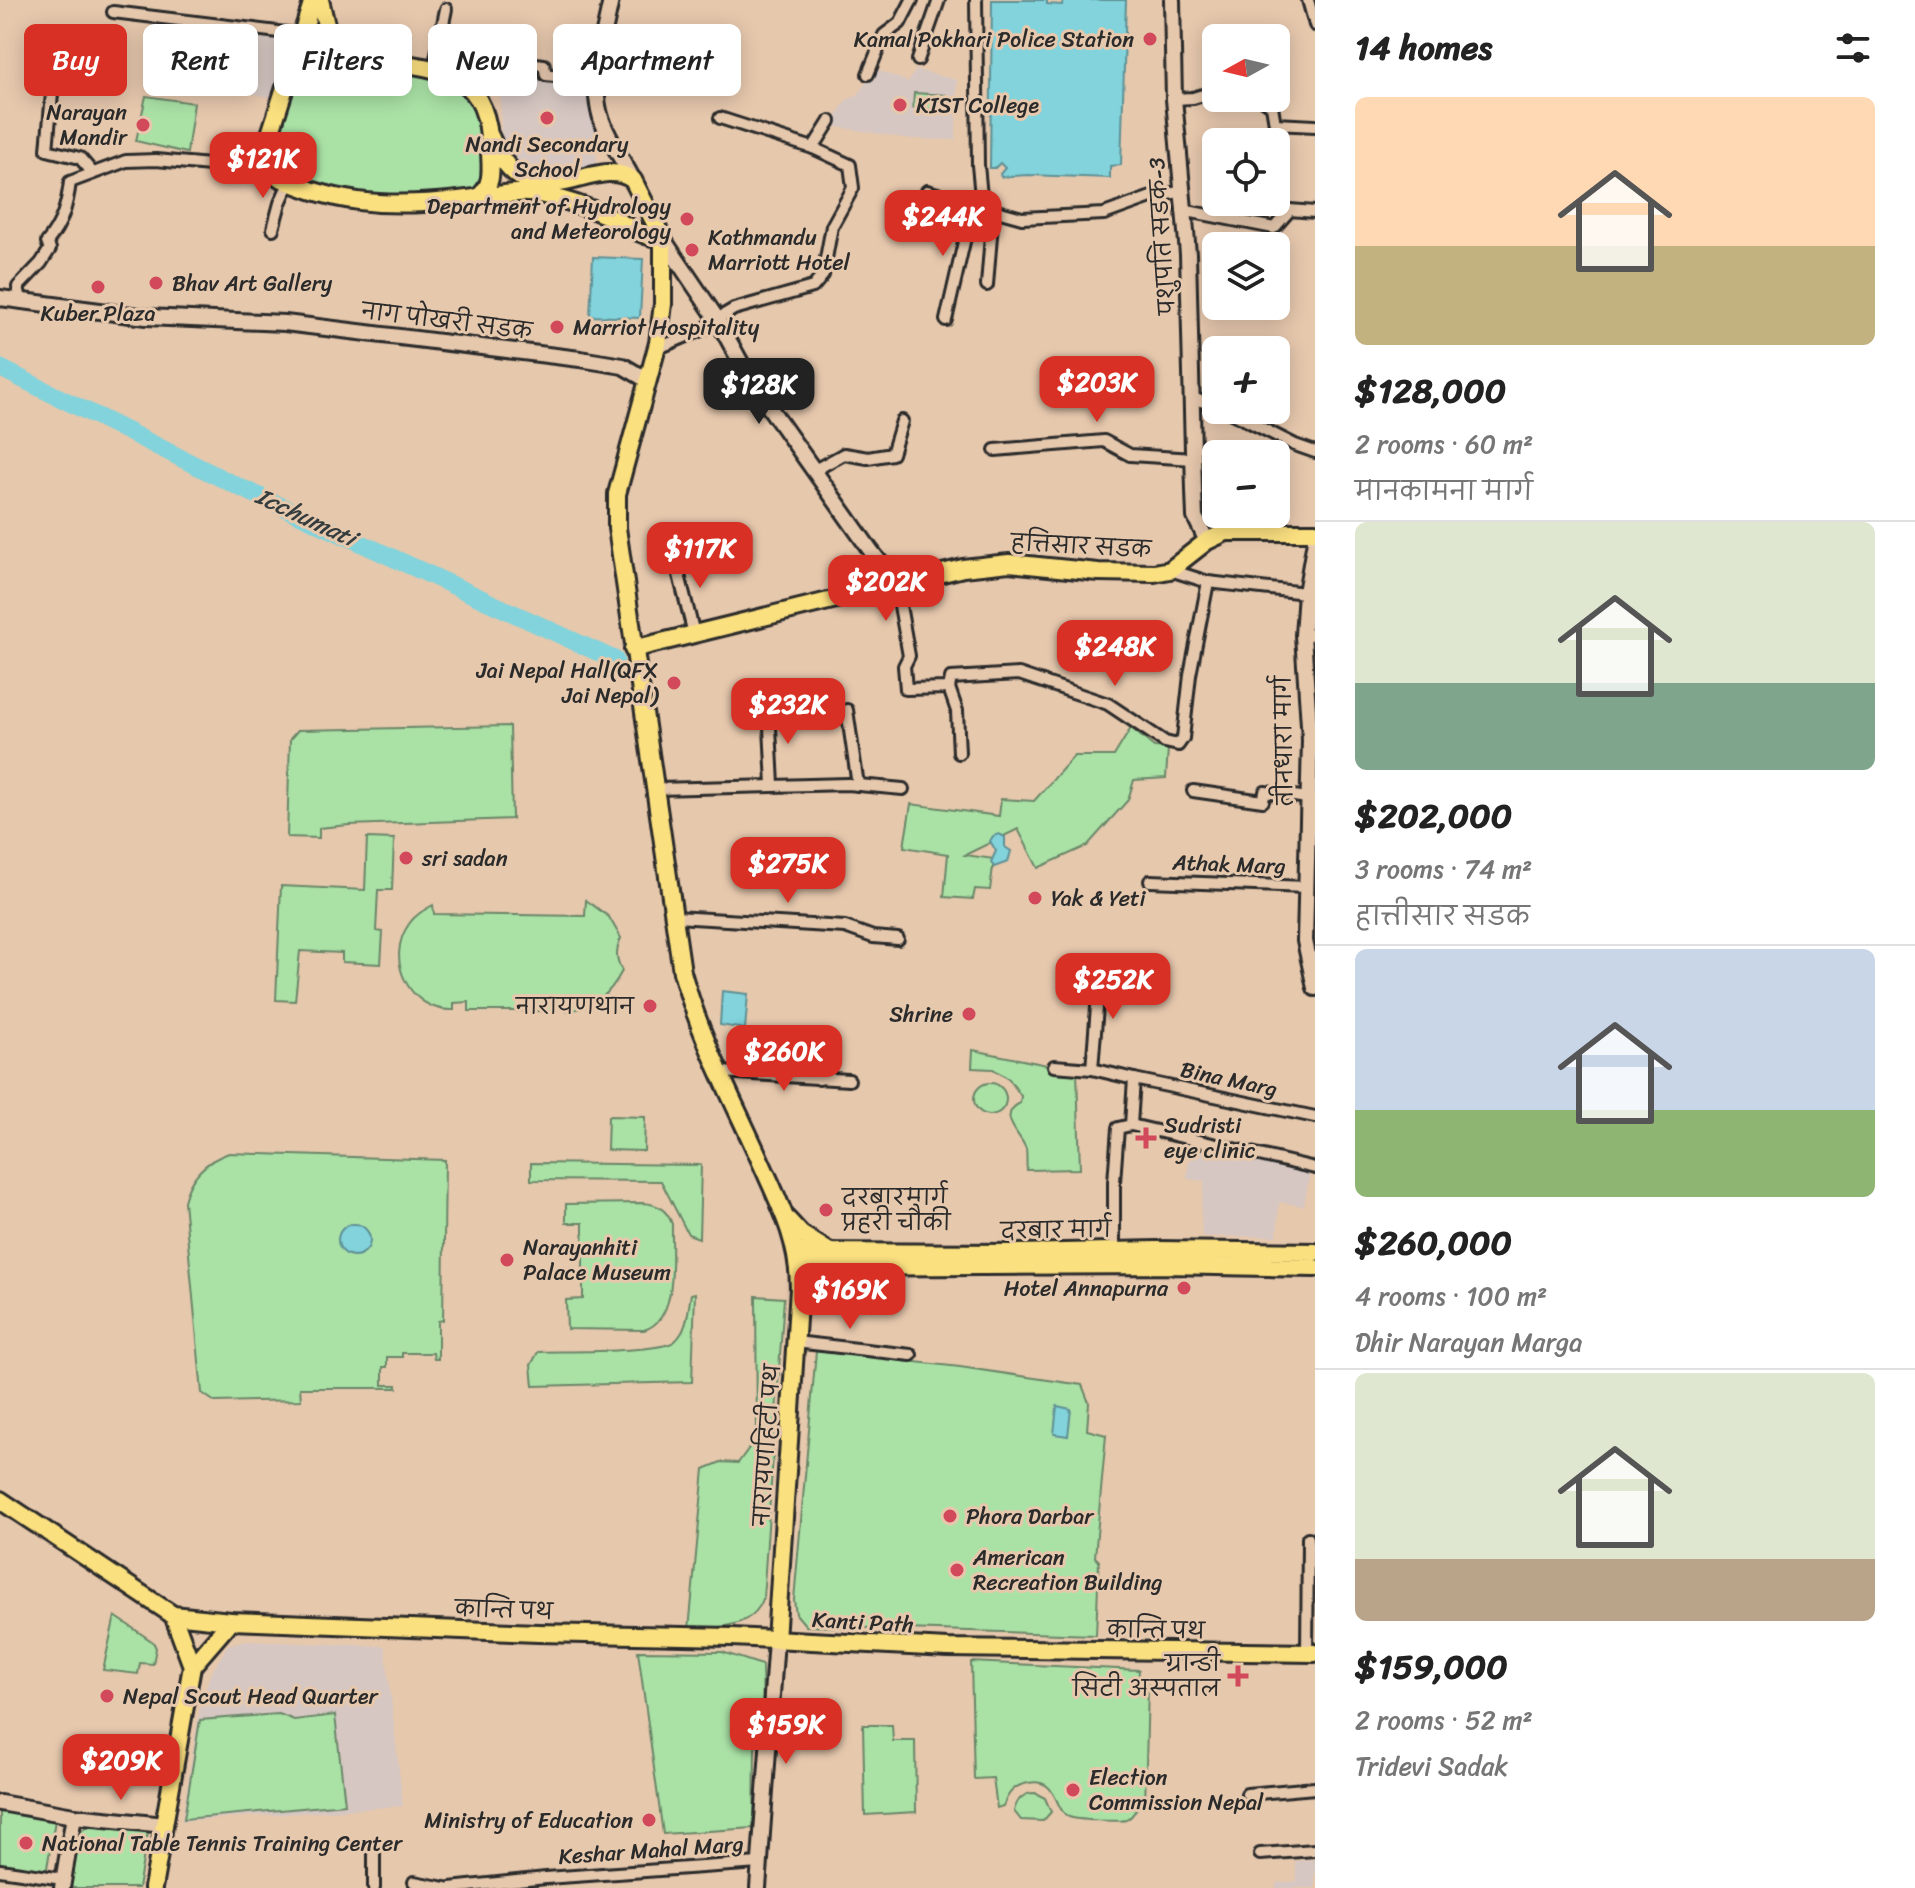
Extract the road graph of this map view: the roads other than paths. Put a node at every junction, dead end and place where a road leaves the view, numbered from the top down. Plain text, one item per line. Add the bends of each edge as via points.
1 (313, 0) edge
2 (320, 0) edge
3 (611, 0) edge
4 (912, 0) edge
5 (939, 0) edge
6 (976, 0) edge
7 (1172, 0) edge
8 (1308, 0) edge
9 (446, 9) dead end
10 (113, 12) dead end
11 (306, 24) edge
12 (324, 24) edge
13 (444, 24) edge
14 (607, 24) edge
15 (1315, 25) edge
16 (274, 31) edge
17 (918, 60) dead end
18 (537, 64) edge
19 (868, 74) dead end
20 (553, 76) edge
21 (1202, 95) edge
22 (52, 96) edge
23 (283, 96) edge
24 (477, 96) edge
25 (598, 96) edge
26 (1174, 99) junction
27 (1273, 112) edge
28 (720, 118) dead end
29 (830, 121) dead end
30 (1315, 126) edge
31 (490, 136) junction
32 (813, 148) junction
33 (264, 170) junction
34 (92, 172) junction
35 (633, 180) junction
36 (289, 183) junction
37 (549, 190) junction
38 (927, 191) dead end
39 (1180, 192) junction
40 (477, 198) junction
41 (983, 207) junction
42 (1182, 210) junction
43 (1315, 212) edge
44 (273, 229) dead end
45 (663, 239) junction
46 (987, 285) dead end
47 (0, 298) edge
48 (22, 303) junction
49 (717, 319) junction
50 (946, 320) dead end
51 (656, 349) junction
52 (647, 380) junction
53 (1192, 398) junction
54 (1202, 401) edge
55 (902, 421) dead end
56 (1254, 424) edge
57 (995, 450) dead end
58 (1315, 452) edge
59 (1194, 459) junction
60 (813, 471) junction
61 (1315, 532) edge
62 (1207, 541) junction
63 (1315, 541) edge
64 (674, 555) dead end
65 (1170, 570) junction
66 (1208, 582) junction
67 (896, 583) junction
68 (1306, 593) junction
69 (694, 634) junction
70 (1309, 634) edge
71 (633, 649) junction
72 (949, 688) junction
73 (769, 708) dead end
74 (847, 710) dead end
75 (959, 753) dead end
76 (773, 785) junction
77 (858, 785) junction
78 (657, 789) junction
79 (903, 789) dead end
80 (1193, 791) dead end
81 (1308, 798) junction
82 (1311, 844) edge
83 (1150, 881) dead end
84 (1306, 887) junction
85 (675, 917) junction
86 (898, 939) dead end
87 (1100, 970) dead end
88 (1315, 988) edge
89 (822, 1050) dead end
90 (1054, 1066) dead end
91 (1092, 1069) junction
92 (721, 1072) junction
93 (819, 1079) junction
94 (1134, 1079) junction
95 (849, 1080) dead end
96 (1315, 1117) edge
97 (1131, 1125) junction
98 (1315, 1168) edge
99 (784, 1216) junction
100 (1114, 1251) junction
101 (1315, 1252) edge
102 (830, 1259) junction
103 (798, 1260) junction
104 (1315, 1268) edge
105 (797, 1310) junction
106 (795, 1342) junction
107 (911, 1355) dead end
108 (0, 1500) edge
109 (1308, 1538) dead end
110 (173, 1615) junction
111 (231, 1621) junction
112 (776, 1640) junction
113 (948, 1648) joint
114 (1311, 1653) edge
115 (192, 1666) junction
116 (1315, 1788) edge
117 (1247, 1794) dead end
118 (0, 1803) edge
119 (74, 1816) junction
120 (165, 1825) junction
121 (374, 1846) dead end
122 (1315, 1850) edge
123 (1260, 1854) dead end
124 (759, 1863) junction
125 (0, 1870) edge
126 (414, 1882) dead end
127 (62, 1884) edge
128 (153, 1888) edge
129 (374, 1888) edge
130 (447, 1888) edge
131 (758, 1888) edge

1 - 11 main road
2 - 12 main road
3 - 14 main road
4 - 19 street via 900,23 884,35
5 - 17 street
6 - 41 street
7 - 26 main road, पशुपति सडक-3
8 - 15 street
9 - 13 street
10 - 16 street
18 - 20 street
21 - 26 street
22 - 34 street via 47,150 80,158
23 - 33 main road via 263,156
24 - 31 main road
25 - 35 main road via 602,122
26 - 39 main road, पशुपति सडक-3
27 - 30 street via 1275,124
28 - 32 street
29 - 32 street
31 - 37 main road via 507,167
31 - 40 main road via 490,181
32 - 49 street via 850,165 853,188 832,226 823,275 813,287 743,306
33 - 34 street via 156,160 126,161
33 - 36 main road
34 - 48 street via 70,182 67,207 47,242 50,249 18,287
35 - 37 main road via 607,173
35 - 45 main road
36 - 40 main road via 366,204
36 - 44 street
37 - 40 main road
37 - 45 main road via 637,233
38 - 41 street
39 - 41 street via 1104,214 1022,218
39 - 42 main road, पशुपति सडक-3
41 - 46 street
41 - 50 street
42 - 43 street via 1274,228 1290,210
42 - 53 main road, पशुपति सडक-3
45 - 49 main road
45 - 51 main road via 663,304
47 - 48 main road, नाग पोखरी सडक
48 - 52 main road, नाग पोखरी सडक via 146,317 285,323 558,356 623,366
49 - 51 street
49 - 60 main road via 752,383
51 - 52 main road
52 - 71 main road via 617,494
53 - 54 street
53 - 59 main road, पशुपति सडक-3
55 - 60 street via 892,454 844,454
56 - 58 street
57 - 59 street via 1104,441 1130,455
59 - 62 main road, पशुपति सडक-3 via 1195,517
60 - 67 main road
61 - 62 main road via 1234,530
62 - 65 main road, हत्तिसार सडक
63 - 68 main road, तीनधारा मार्ग
64 - 69 street
65 - 66 street
65 - 67 main road, हत्तिसार सडक via 1122,573 1001,563
66 - 68 street
66 - 72 street via 1178,745 1108,704 1019,674 951,678
67 - 69 main road, हत्तिसार सडक
67 - 72 street via 909,656 904,666 906,689
68 - 70 main road, तीनधारा मार्ग
69 - 71 main road, हत्तिसार सडक
70 - 81 main road, तीनधारा मार्ग
71 - 78 main road
72 - 75 street via 957,711
73 - 76 street
74 - 77 street
76 - 77 street
76 - 78 street
77 - 79 street
78 - 85 main road
80 - 81 street via 1263,801 1265,792
81 - 82 main road, तीनधारा मार्ग
82 - 84 main road, तीनधारा मार्ग
83 - 84 street, Athak Marg
84 - 88 main road, तीनधारा मार्ग via 1306,952
85 - 86 street via 845,927
85 - 92 main road via 694,1013
87 - 91 street
89 - 93 street
90 - 91 street, Bina Marg
91 - 94 street, Bina Marg
92 - 93 street
92 - 99 main road
93 - 95 street
94 - 96 street, Bina Marg
94 - 97 street
97 - 98 street
97 - 100 street via 1118,1128
99 - 102 main road
99 - 103 main road
100 - 101 main road, दरबार मार्ग
100 - 102 main road, दरबार मार्ग
102 - 103 main road, दरबार मार्ग
102 - 104 main road, दरबार मार्ग
102 - 105 main road via 811,1277
103 - 105 main road, नारायणहिटी पथ
105 - 106 main road, नारायणहिटी पथ
106 - 107 street
106 - 112 main road, नारायणहिटी पथ
108 - 110 main road
109 - 114 street
110 - 111 main road, कान्ति पथ
110 - 115 main road
111 - 112 main road, कान्ति पथ
111 - 115 main road
112 - 113 main road, Kanti Path
112 - 124 main road
113 - 114 main road, कान्ति पथ
115 - 120 main road
116 - 117 street
118 - 119 main road
119 - 120 main road
119 - 127 main road
120 - 128 main road
121 - 129 street
122 - 123 street
124 - 130 street, Keshar Mahal Marg
124 - 131 main road
125 - 127 street
126 - 130 street, Keshar Mahal Marg

